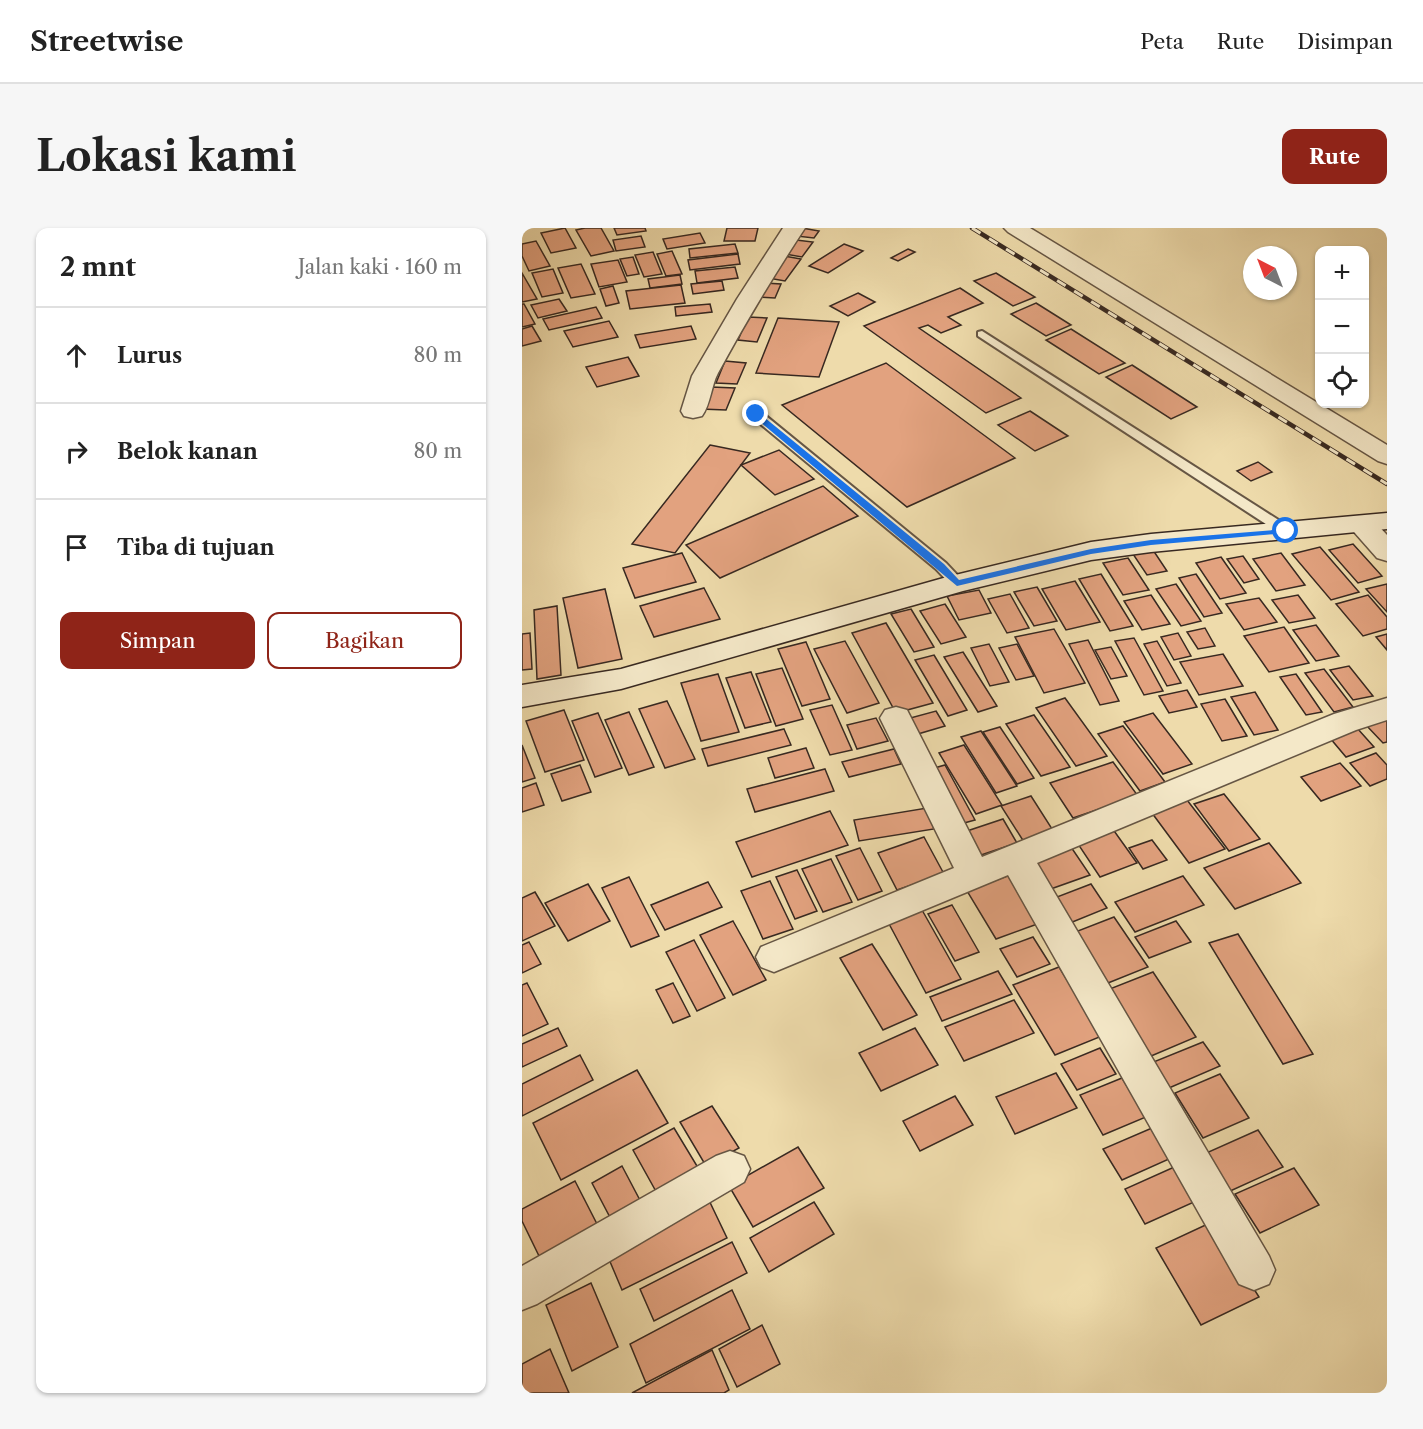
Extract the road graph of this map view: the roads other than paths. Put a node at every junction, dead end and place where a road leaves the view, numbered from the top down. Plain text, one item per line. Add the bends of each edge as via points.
1 (794, 228) edge
2 (1015, 228) edge
3 (982, 334) dead end
4 (693, 411) dead end
5 (756, 414) dead end
6 (1387, 456) edge
7 (1374, 523) edge
8 (1286, 531) junction
9 (1387, 552) edge
10 (957, 583) junction
11 (522, 696) edge
12 (1387, 709) edge
13 (896, 718) dead end
14 (1014, 856) junction
15 (974, 874) junction
16 (774, 957) dead end
17 (730, 1169) dead end
18 (1254, 1270) dead end
19 (522, 1289) edge

1 - 4 street via 704,376
2 - 6 street
3 - 8 lane
5 - 10 lane
7 - 8 street
7 - 9 street
8 - 10 street via 1091,551
10 - 11 street via 621,679
12 - 14 street
13 - 15 street
14 - 15 street
14 - 18 street
15 - 16 street
17 - 19 street

